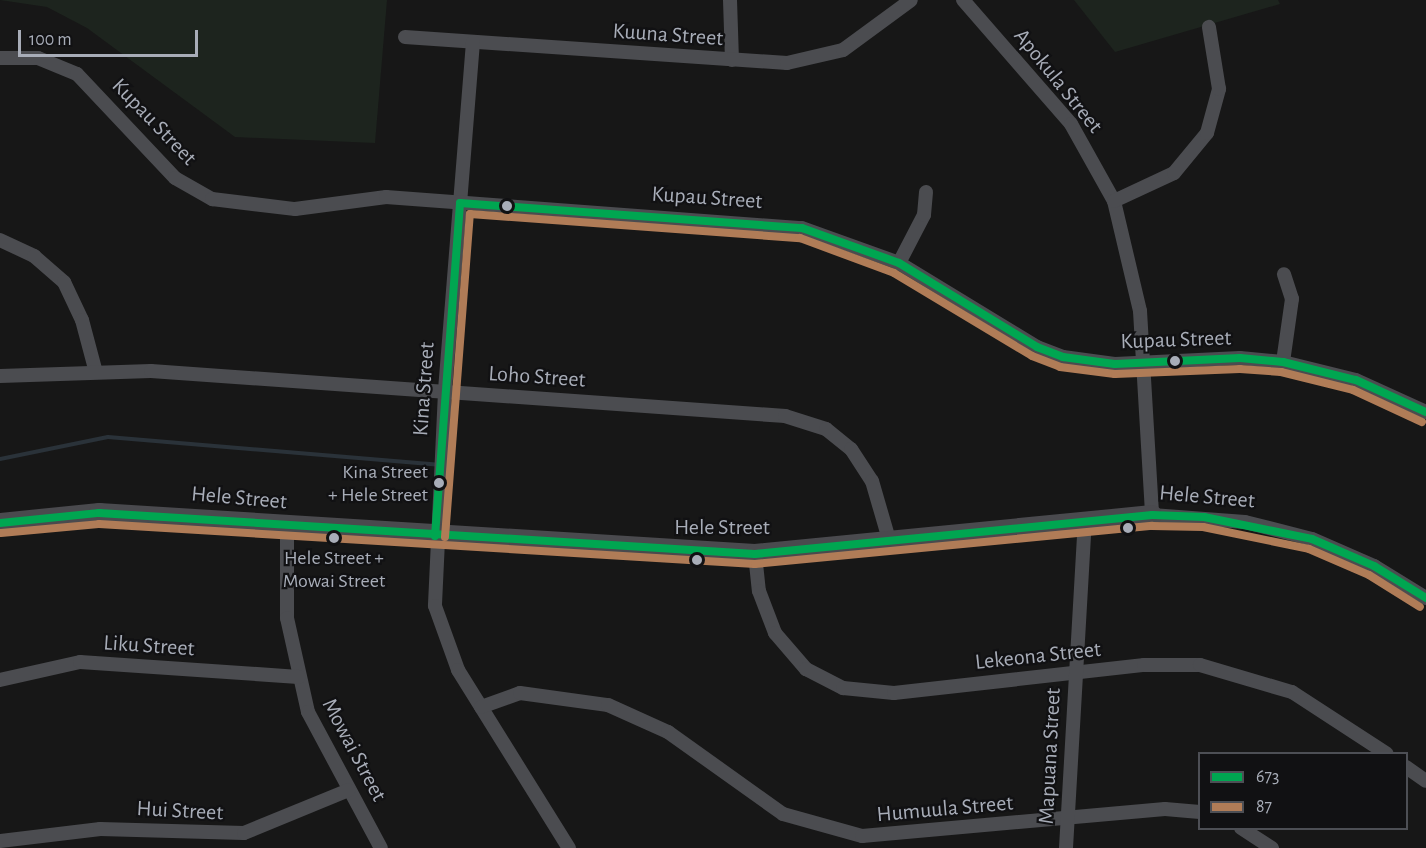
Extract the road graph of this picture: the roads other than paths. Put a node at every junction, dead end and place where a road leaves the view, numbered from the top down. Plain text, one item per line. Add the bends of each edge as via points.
1 (730, 0) edge
2 (911, 0) edge
3 (963, 0) edge
4 (1209, 27) dead end
5 (405, 37) dead end
6 (472, 42) junction
7 (0, 58) edge
8 (732, 60) junction
9 (926, 192) dead end
10 (1114, 201) junction
11 (460, 203) junction
12 (0, 240) edge
13 (899, 263) junction
14 (1284, 273) dead end
15 (1283, 362) junction
16 (1144, 363) junction
17 (95, 369) junction
18 (0, 376) edge
19 (445, 392) junction
20 (1426, 412) edge
21 (1152, 515) junction
22 (1085, 522) junction
23 (0, 523) edge
24 (287, 526) junction
25 (435, 536) junction
26 (890, 543) junction
27 (755, 554) junction
28 (1426, 598) edge
29 (1075, 673) junction
30 (298, 677) junction
31 (0, 680) edge
32 (481, 706) junction
33 (1385, 752) edge
34 (1408, 768) edge
35 (1426, 781) edge
36 (350, 790) junction
37 (1198, 812) edge
38 (1068, 819) junction
39 (1244, 830) edge
40 (0, 841) edge
41 (899, 842) edge
42 (381, 848) edge
43 (569, 848) edge
44 (1066, 848) edge
45 (1272, 848) edge

1 - 8 street
2 - 8 street, Kuuna Street via 843,50 787,63
3 - 10 street, Apokula Street via 1071,124
4 - 10 street via 1219,88 1207,133 1174,173
5 - 6 street, Kuuna Street
6 - 8 street, Kuuna Street
6 - 11 street, Kina Street
7 - 11 street, Kupau Street via 38,58 77,74 175,178 212,199 295,209 376,197
9 - 13 street via 924,215
10 - 16 street, Apokula Street via 1136,276
11 - 13 street, Kupau Street via 773,224 832,236
11 - 19 street, Kina Street
12 - 17 street via 34,256 64,282 82,320
13 - 16 street, Kupau Street via 1037,347 1093,363
14 - 15 street via 1292,299
15 - 16 street, Kupau Street via 1240,358
15 - 20 street, Kupau Street via 1356,380
16 - 21 street, Apokula Street
17 - 18 street, Loho Street
17 - 19 street, Loho Street
19 - 25 street, Kina Street
19 - 26 street, Loho Street via 807,420 840,438 864,466
21 - 22 street, Hele Street
21 - 28 street, Hele Street via 1245,522 1312,539
22 - 26 street, Hele Street
22 - 29 street, Mapuana Street
23 - 24 street, Hele Street via 99,513
24 - 25 street, Hele Street
24 - 30 street, Mowai Street via 287,618
25 - 27 street, Hele Street
25 - 32 street, Kina Street via 439,628
26 - 27 street, Hele Street
27 - 29 street, Lekeona Street via 759,591 775,633 806,669 843,688 894,693
29 - 33 street, Lekeona Street via 1163,665 1228,670 1292,692
29 - 38 street, Mapuana Street
30 - 31 street, Liku Street via 80,662
30 - 36 street, Mowai Street via 316,733
32 - 41 street, Humuula Street via 501,696 530,693 608,705 668,732 783,814 837,832
32 - 43 street, Kina Street
34 - 35 street
36 - 40 street, Hui Street via 244,833 100,829
36 - 42 street, Mowai Street
37 - 38 street, Humuula Street via 1166,809
38 - 41 street, Humuula Street
38 - 44 street, Mapuana Street
39 - 45 street

